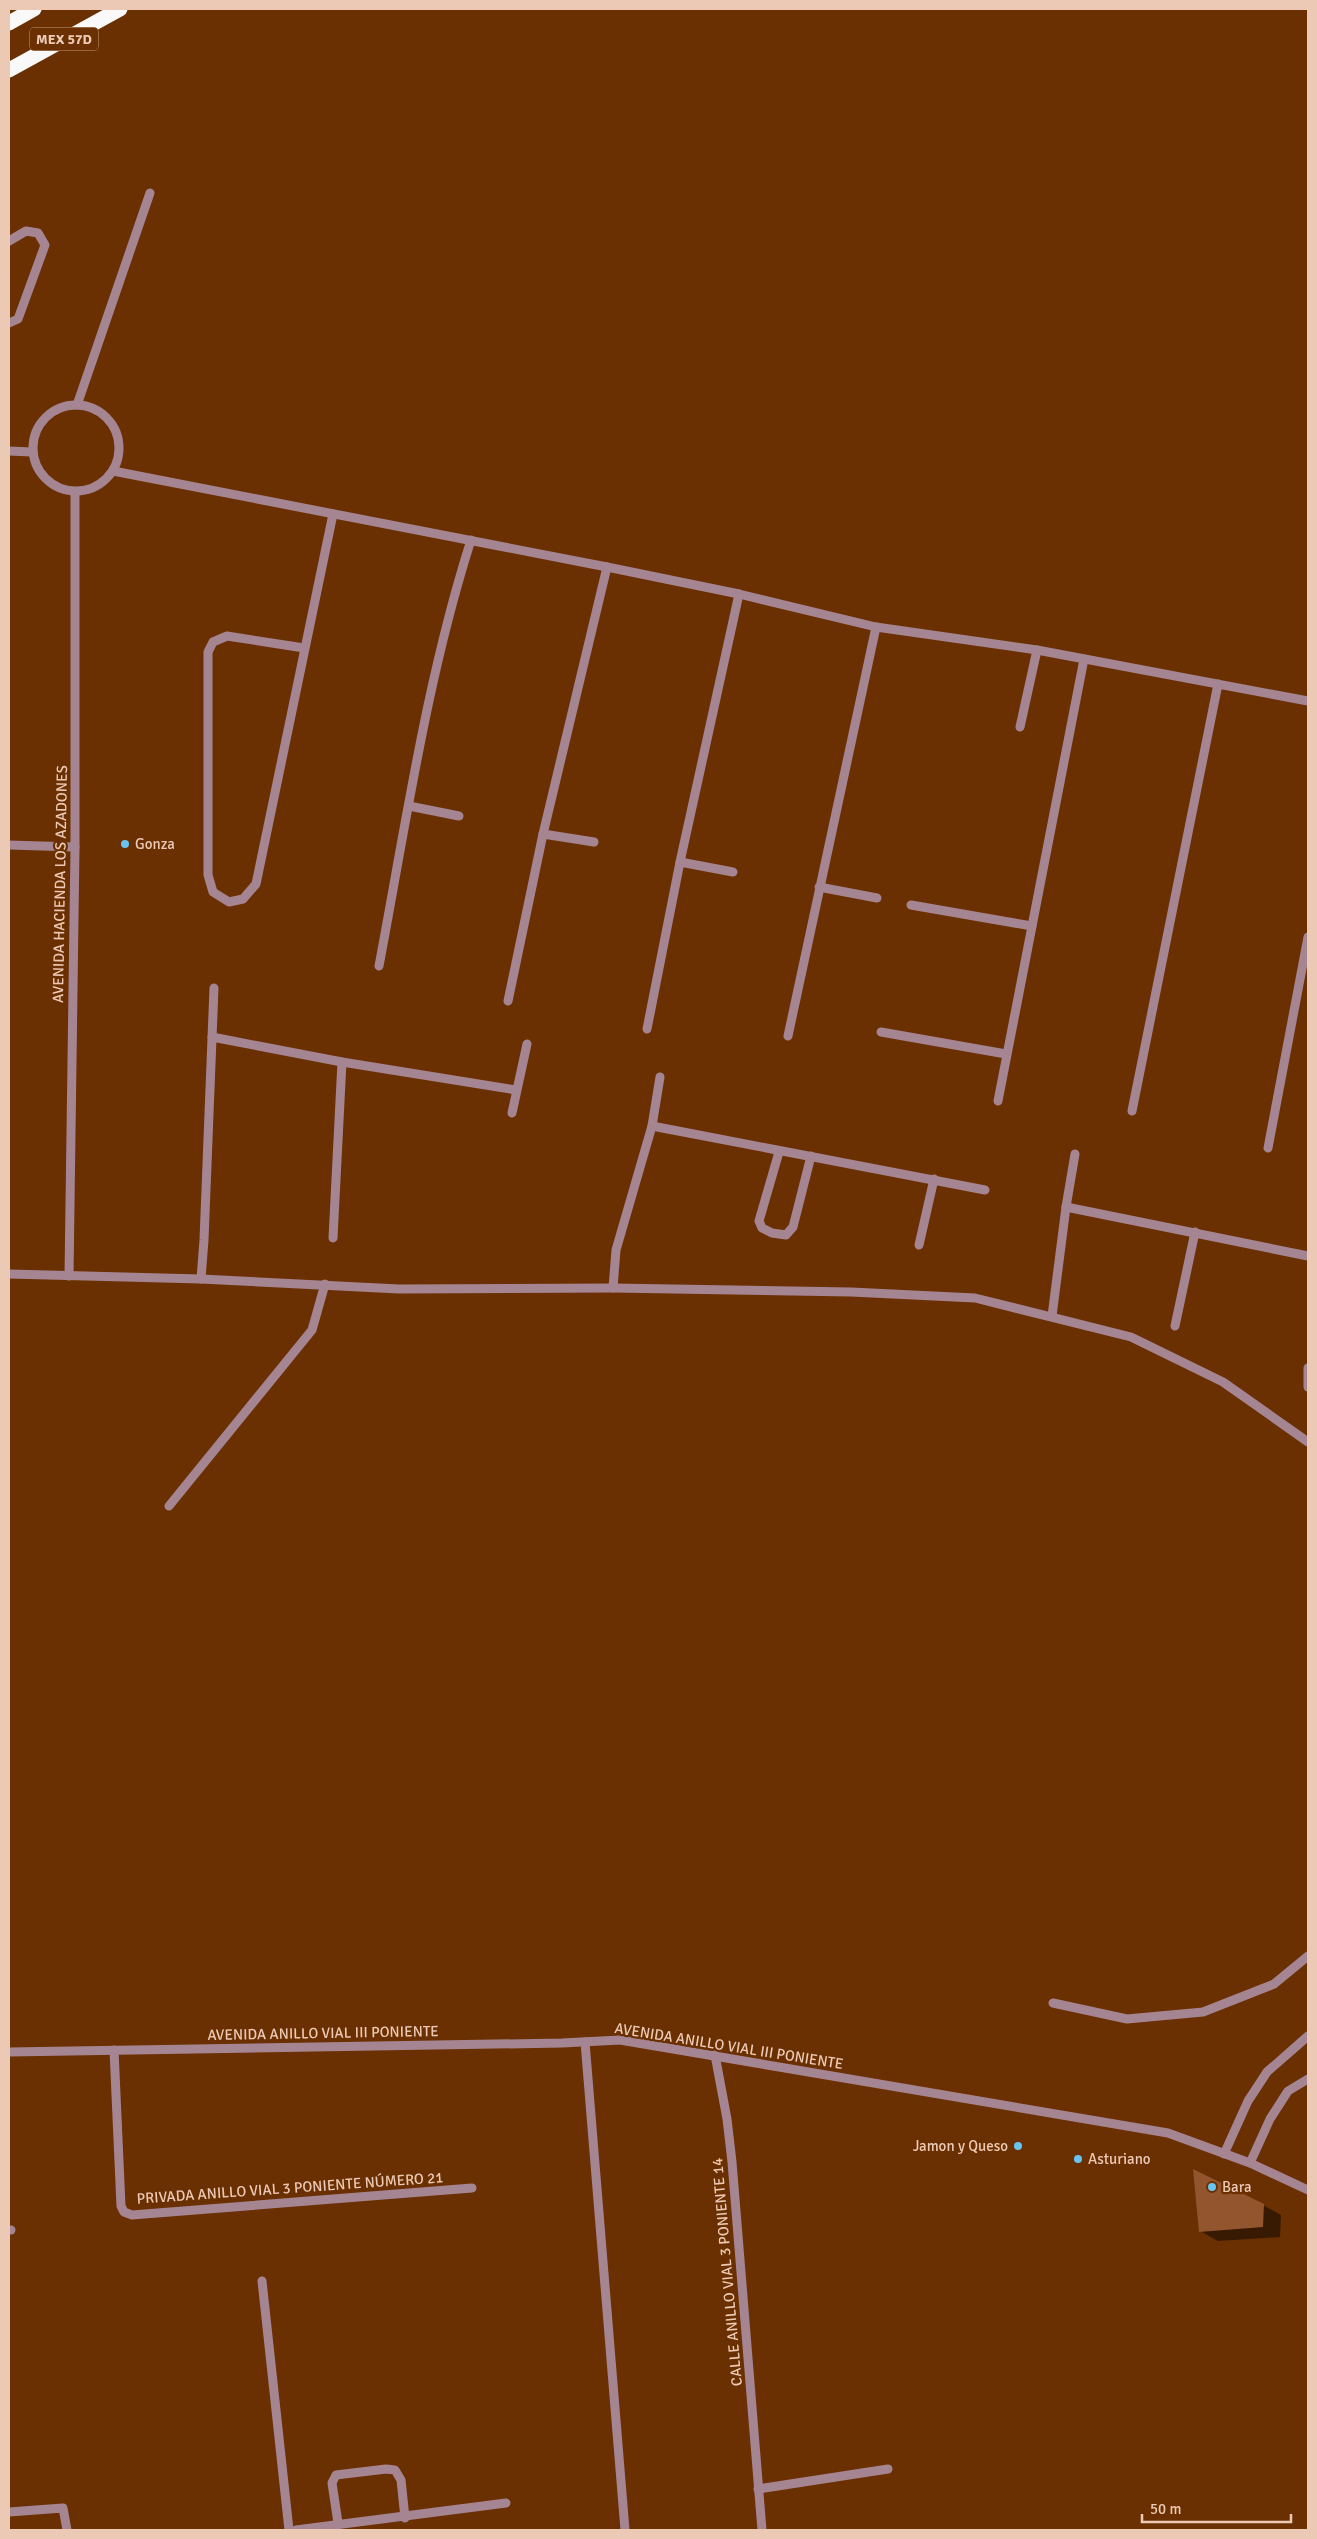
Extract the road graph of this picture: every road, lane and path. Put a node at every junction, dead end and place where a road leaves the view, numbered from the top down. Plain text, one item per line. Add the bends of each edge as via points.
1 (34, 9) edge
2 (120, 9) edge
3 (9, 23) edge
4 (9, 70) edge
5 (150, 193) dead end
6 (9, 241) edge
7 (9, 323) edge
8 (78, 405) junction
9 (9, 451) edge
10 (32, 452) junction
11 (113, 471) junction
12 (75, 492) junction
13 (333, 514) junction
14 (472, 540) junction
15 (606, 567) junction
16 (739, 594) junction
17 (876, 626) junction
18 (304, 648) junction
19 (1037, 650) junction
20 (1084, 659) junction
21 (1218, 684) junction
22 (1308, 701) edge
23 (1020, 727) dead end
24 (409, 806) junction
25 (459, 816) dead end
26 (543, 834) junction
27 (594, 842) dead end
28 (9, 846) edge
29 (75, 847) junction
30 (680, 862) junction
31 (733, 872) dead end
32 (819, 887) junction
33 (877, 898) dead end
34 (911, 905) dead end
35 (1032, 926) junction
36 (1308, 937) edge
37 (379, 966) dead end
38 (1304, 987) edge
39 (214, 988) dead end
40 (508, 1001) dead end
41 (647, 1028) dead end
42 (881, 1032) dead end
43 (788, 1036) dead end
44 (212, 1037) junction
45 (527, 1044) dead end
46 (1006, 1054) junction
47 (342, 1062) junction
48 (660, 1077) dead end
49 (516, 1090) junction
50 (998, 1101) dead end
51 (1132, 1111) dead end
52 (512, 1113) dead end
53 (652, 1126) junction
54 (1268, 1148) dead end
55 (779, 1152) junction
56 (1075, 1154) dead end
57 (810, 1156) junction
58 (934, 1179) junction
59 (985, 1190) dead end
60 (1066, 1207) junction
61 (1195, 1232) junction
62 (333, 1238) dead end
63 (919, 1245) dead end
64 (1308, 1256) edge
65 (9, 1274) edge
66 (69, 1276) junction
67 (201, 1279) junction
68 (325, 1284) junction
69 (613, 1288) junction
70 (1052, 1316) junction
71 (1175, 1326) dead end
72 (1308, 1368) edge
73 (1308, 1386) edge
74 (1308, 1442) edge
75 (169, 1506) dead end
76 (1308, 1956) edge
77 (1053, 2004) dead end
78 (1308, 2036) edge
79 (585, 2042) junction
80 (114, 2050) junction
81 (9, 2052) edge
82 (714, 2055) junction
83 (1308, 2079) edge
84 (1224, 2154) junction
85 (1250, 2163) junction
86 (472, 2188) dead end
87 (1308, 2190) edge
88 (262, 2282) dead end
89 (888, 2469) dead end
90 (758, 2489) junction
91 (506, 2503) dead end
92 (9, 2512) edge
93 (406, 2518) junction
94 (338, 2523) junction
95 (67, 2530) edge
96 (289, 2530) edge
97 (296, 2530) edge
98 (625, 2530) edge
99 (762, 2530) edge

1 - 3 highway, MEX 57D
2 - 4 highway, MEX 57D
5 - 8 street
6 - 7 street via 26,231 38,233 45,245 18,319
8 - 10 street via 62,407 49,414 34,436
8 - 11 street via 103,414 113,425 119,439 119,456
9 - 10 street
10 - 12 street via 44,479 57,488
11 - 12 street via 104,482 90,490
11 - 13 street
12 - 29 street, AVENIDA HACIENDA LOS AZADONES
13 - 14 street
13 - 18 street
14 - 15 street
14 - 24 street via 455,590
15 - 16 street
15 - 26 street
16 - 17 street
16 - 30 street
17 - 19 street
17 - 32 street
18 - 18 street via 227,636 213,642 208,652 208,876 213,892 228,902 244,900 256,884
19 - 20 street
19 - 23 street
20 - 21 street
20 - 35 street
21 - 22 street
21 - 51 street
24 - 25 street
24 - 37 street
26 - 27 street
26 - 40 street
28 - 29 street
29 - 66 street, AVENIDA HACIENDA LOS AZADONES
30 - 31 street
30 - 41 street
32 - 33 street
32 - 43 street
34 - 35 street
35 - 46 street
36 - 38 street
38 - 54 street
39 - 44 street
42 - 46 street
44 - 47 street
44 - 67 street
45 - 49 street
46 - 50 street
47 - 49 street
47 - 62 street
48 - 53 street
49 - 52 street
53 - 55 street
53 - 69 street via 616,1250
55 - 57 street
55 - 57 street via 759,1221 762,1228 786,1235 793,1227
56 - 60 street
57 - 58 street
58 - 59 street
58 - 63 street
60 - 61 street
60 - 70 street
61 - 64 street
61 - 71 street
65 - 66 street
66 - 67 street
67 - 68 street
68 - 69 street via 399,1289
68 - 75 street via 312,1330
69 - 70 street via 851,1292 975,1298
70 - 74 street via 1131,1337 1223,1382
72 - 73 street
76 - 77 street via 1274,1984 1203,2012 1127,2019
78 - 84 street via 1267,2072 1248,2101
79 - 80 street, AVENIDA ANILLO VIAL III PONIENTE
79 - 82 street, AVENIDA ANILLO VIAL III PONIENTE via 620,2040
79 - 98 street
80 - 81 street, AVENIDA ANILLO VIAL III PONIENTE
80 - 86 street, PRIVADA ANILLO VIAL 3 PONIENTE NÚMERO 21 via 120,2206 124,2212 132,2215
82 - 84 street, AVENIDA ANILLO VIAL III PONIENTE via 1168,2133
82 - 90 street, CALLE ANILLO VIAL 3 PONIENTE 14 via 732,2162
83 - 85 street via 1288,2091 1270,2119
84 - 85 street, AVENIDA ANILLO VIAL III PONIENTE
85 - 87 street, AVENIDA ANILLO VIAL III PONIENTE
88 - 96 street
89 - 90 street
90 - 99 street, CALLE ANILLO VIAL 3 PONIENTE 14
91 - 93 street
92 - 95 street via 63,2508
93 - 94 street
93 - 94 street via 401,2480 395,2470 386,2469 336,2475 332,2483
94 - 97 street

